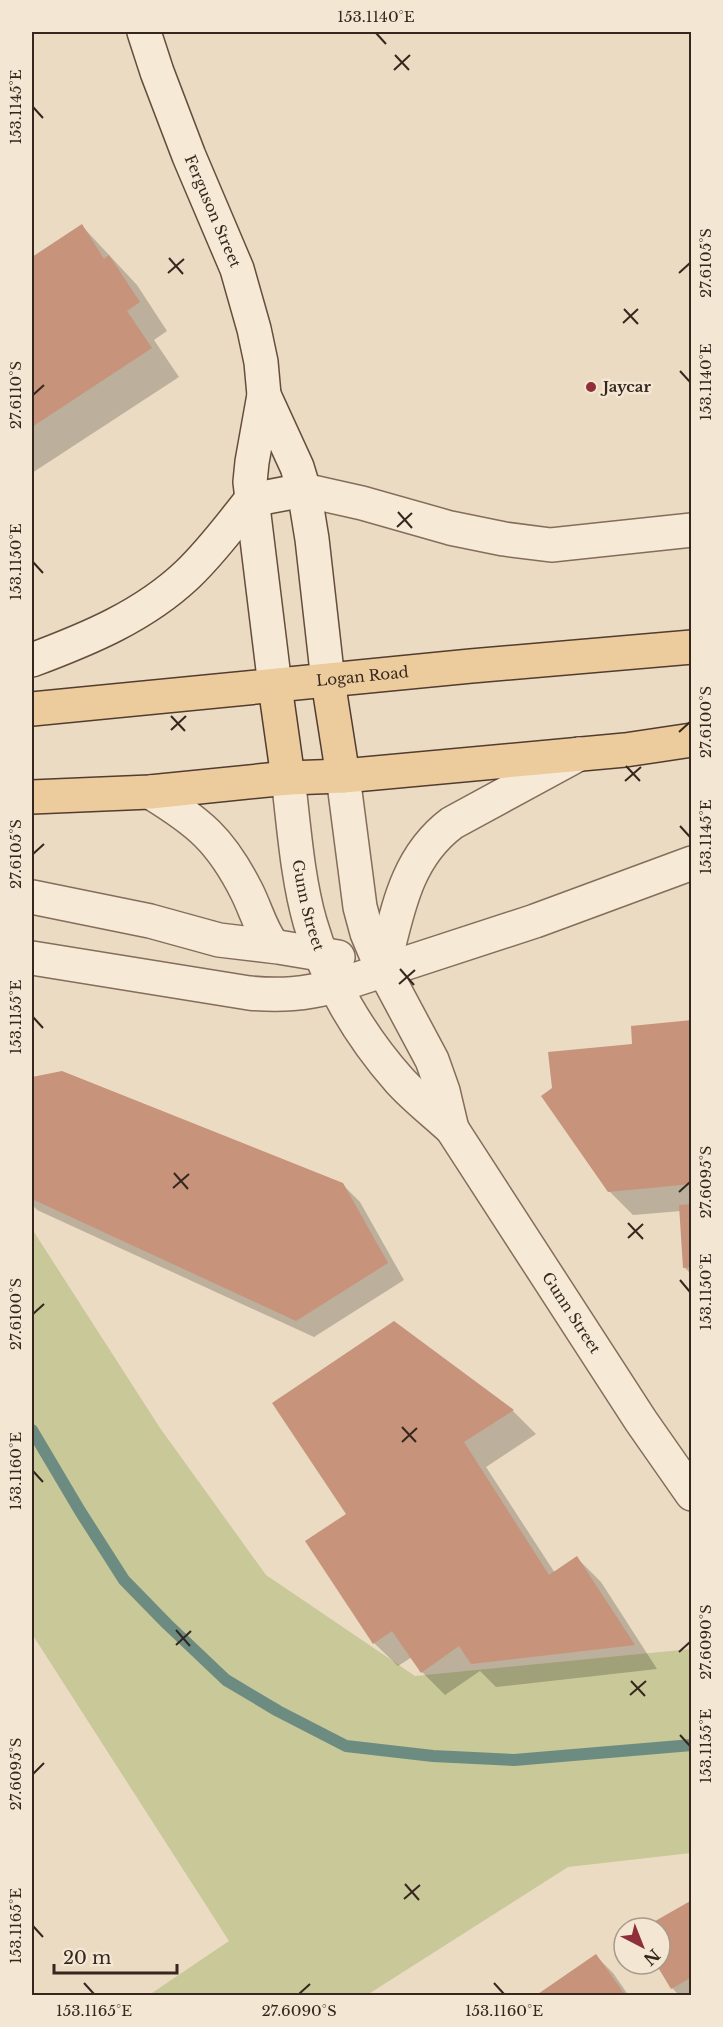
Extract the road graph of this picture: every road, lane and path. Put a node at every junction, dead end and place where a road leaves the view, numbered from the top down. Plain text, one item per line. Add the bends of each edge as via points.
1 (144, 32) edge
2 (264, 395) junction
3 (304, 490) junction
4 (251, 500) junction
5 (692, 530) edge
6 (692, 647) edge
7 (32, 660) edge
8 (328, 681) junction
9 (275, 686) junction
10 (32, 709) edge
11 (692, 740) edge
12 (579, 753) junction
13 (343, 776) junction
14 (288, 778) junction
15 (150, 792) junction
16 (32, 797) edge
17 (692, 863) edge
18 (32, 897) edge
19 (273, 946) junction
20 (321, 954) junction
21 (32, 958) edge
22 (383, 969) junction
23 (336, 986) junction
24 (452, 1129) junction
25 (692, 1494) edge

1 - 2 street, Ferguson Street via 189,156 237,269 254,329
2 - 3 street, Ferguson Street
2 - 4 street, Ferguson Street via 252,462
3 - 4 street
3 - 5 street via 450,528 551,545
3 - 8 street, Ferguson Street
4 - 7 street via 197,565 163,595 114,626
4 - 9 street, Ferguson Street
6 - 8 main road, Logan Road
8 - 9 main road, Logan Road
8 - 13 main road
9 - 10 main road, Logan Road
9 - 14 main road
11 - 12 main road
12 - 13 main road
12 - 22 street via 452,823 436,836 408,878
13 - 14 main road
13 - 22 street, Gunn Street via 360,907
14 - 15 main road
14 - 20 street, Gunn Street via 307,908
15 - 16 main road
15 - 19 street via 193,821 219,845 236,869
17 - 22 street via 535,921
18 - 19 street via 150,921 219,940
19 - 20 street
20 - 22 street
20 - 23 street, Gunn Street
21 - 23 street via 249,993 284,996
22 - 23 street
22 - 24 street, Gunn Street via 432,1060
23 - 24 street, Gunn Street via 381,1058
24 - 25 street, Gunn Street

